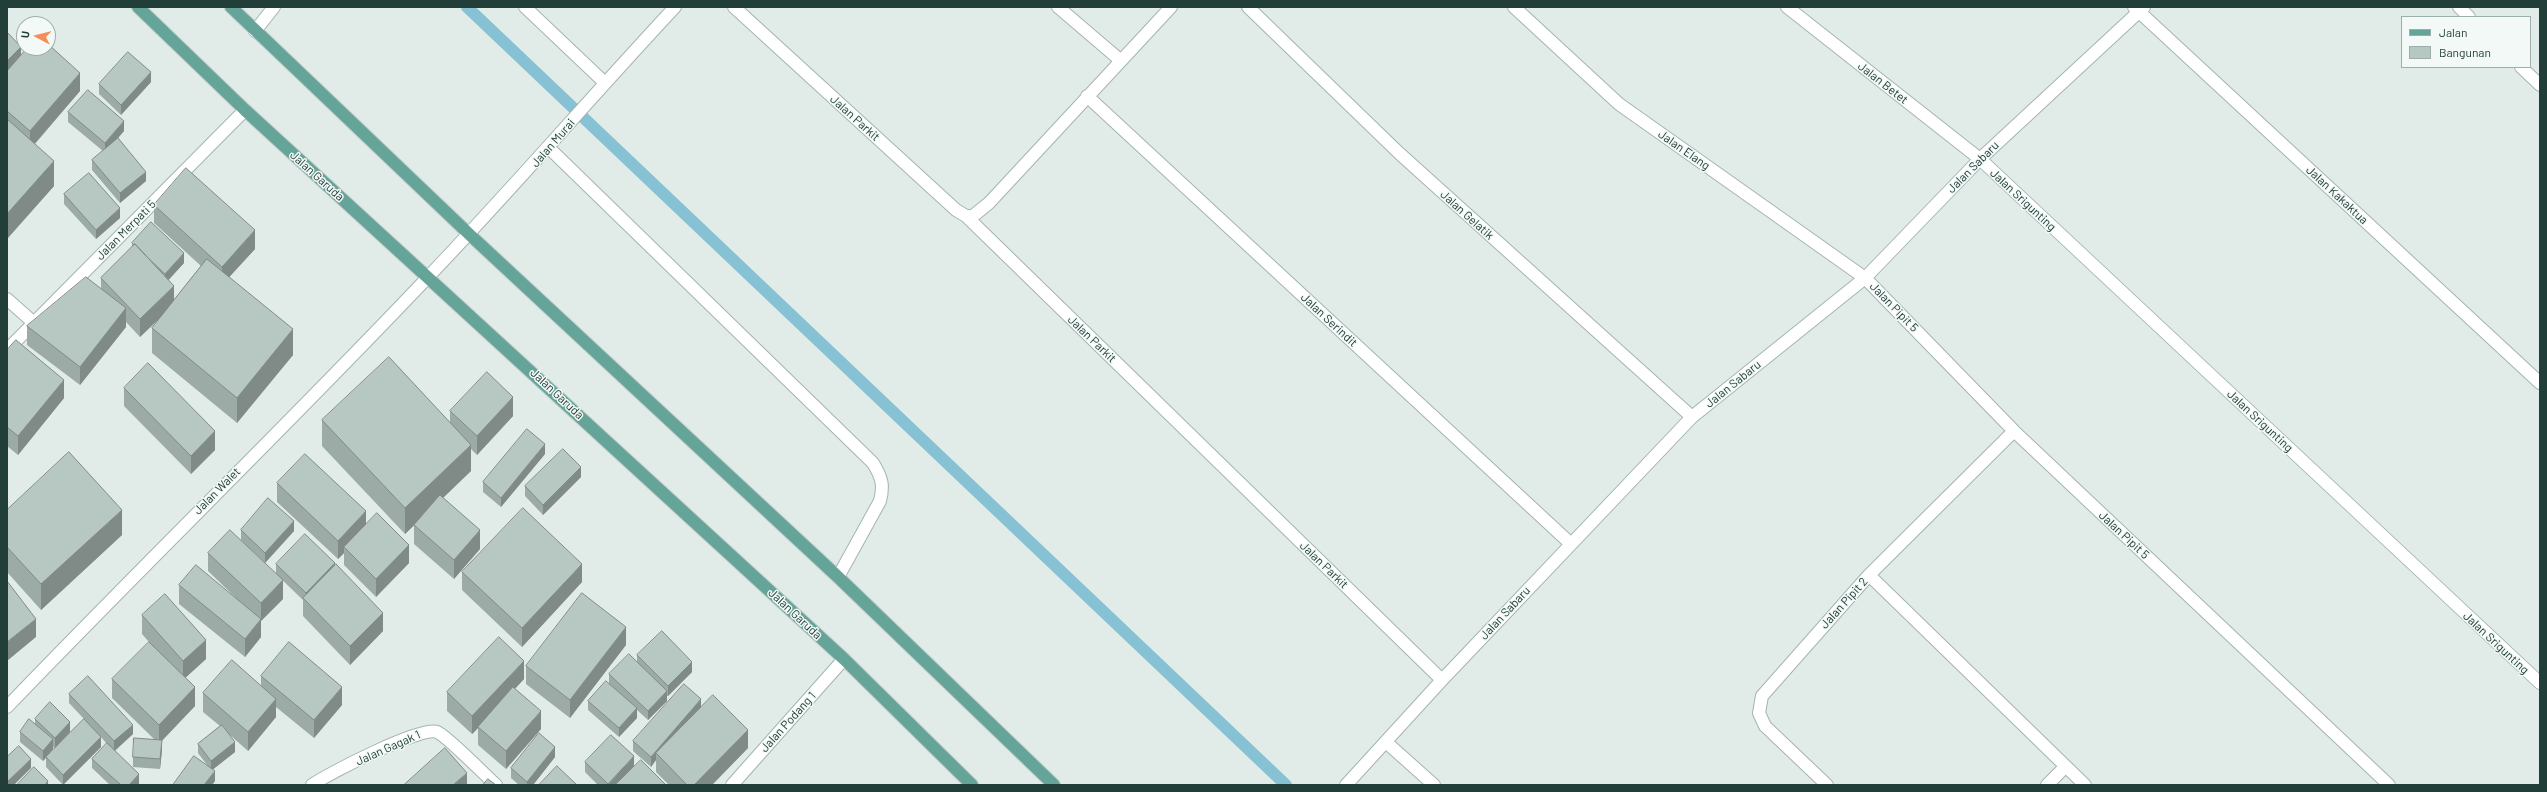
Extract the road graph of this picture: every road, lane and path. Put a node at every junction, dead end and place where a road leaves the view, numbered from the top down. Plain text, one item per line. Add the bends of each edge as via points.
1 (138, 7) edge
2 (231, 7) edge
3 (274, 7) edge
4 (525, 7) edge
5 (675, 7) edge
6 (734, 7) edge
7 (1058, 7) edge
8 (1171, 7) edge
9 (1248, 7) edge
10 (1514, 7) edge
11 (1787, 7) edge
12 (2459, 7) edge
13 (2139, 9) edge
14 (2468, 16) edge
15 (255, 31) junction
16 (1120, 60) junction
17 (2522, 68) edge
18 (604, 82) junction
19 (2540, 85) edge
20 (1087, 96) junction
21 (245, 110) junction
22 (549, 148) junction
23 (1980, 159) junction
24 (966, 216) junction
25 (469, 234) junction
26 (429, 277) junction
27 (1865, 278) junction
28 (7, 299) edge
29 (34, 323) junction
30 (7, 350) edge
31 (2540, 383) edge
32 (1692, 417) junction
33 (2014, 431) junction
34 (1572, 544) junction
35 (1870, 575) junction
36 (838, 577) junction
37 (844, 659) junction
38 (1442, 680) junction
39 (2540, 684) edge
40 (7, 707) edge
41 (1387, 743) junction
42 (2066, 767) junction
43 (312, 785) edge
44 (496, 785) edge
45 (732, 785) edge
46 (972, 785) edge
47 (1054, 785) edge
48 (1346, 785) edge
49 (1434, 785) edge
50 (1827, 785) edge
51 (2047, 785) edge
52 (2085, 785) edge
53 (2389, 785) edge

1 - 21 main road, Jalan Garuda
2 - 15 main road
3 - 15 street
4 - 18 street
5 - 18 street, Jalan Murai
6 - 24 street, Jalan Parkit via 950,205
7 - 16 street
8 - 16 street
9 - 32 street, Jalan Gelatik via 1399,153
10 - 27 street, Jalan Elang via 1619,104
11 - 23 street, Jalan Betet
12 - 14 street
13 - 23 street, Jalan Sabaru
13 - 31 street, Jalan Kakaktua
15 - 25 main road
16 - 20 street
17 - 19 street
18 - 22 street, Jalan Murai
20 - 24 street via 989,203 973,216
20 - 34 street, Jalan Serindit
21 - 26 main road, Jalan Garuda
21 - 29 street, Jalan Merpati 5
22 - 25 street, Jalan Murai
22 - 36 street via 873,464 882,477 884,487 880,501
23 - 27 street, Jalan Sabaru
23 - 39 street, Jalan Srigunting
24 - 38 street, Jalan Parkit
25 - 26 street, Jalan Murai
25 - 36 main road
26 - 37 main road, Jalan Garuda
26 - 40 street, Jalan Walet
27 - 32 street, Jalan Sabaru
27 - 33 street, Jalan Pipit 5
28 - 29 street
29 - 30 street, Jalan Merpati 5
32 - 34 street, Jalan Sabaru
33 - 35 street, Jalan Pipit 2
33 - 53 street, Jalan Pipit 5
34 - 38 street, Jalan Sabaru
35 - 42 street
35 - 50 street, Jalan Pipit 2 via 1762,696 1759,713 1765,726
36 - 47 main road
37 - 45 street, Jalan Podang 1
37 - 46 main road, Jalan Garuda
38 - 41 street, Jalan Sabaru
41 - 48 street, Jalan Sabaru
41 - 49 street
42 - 51 street
42 - 52 street
43 - 44 street, Jalan Gagak 1 via 362,758 424,731 438,732

